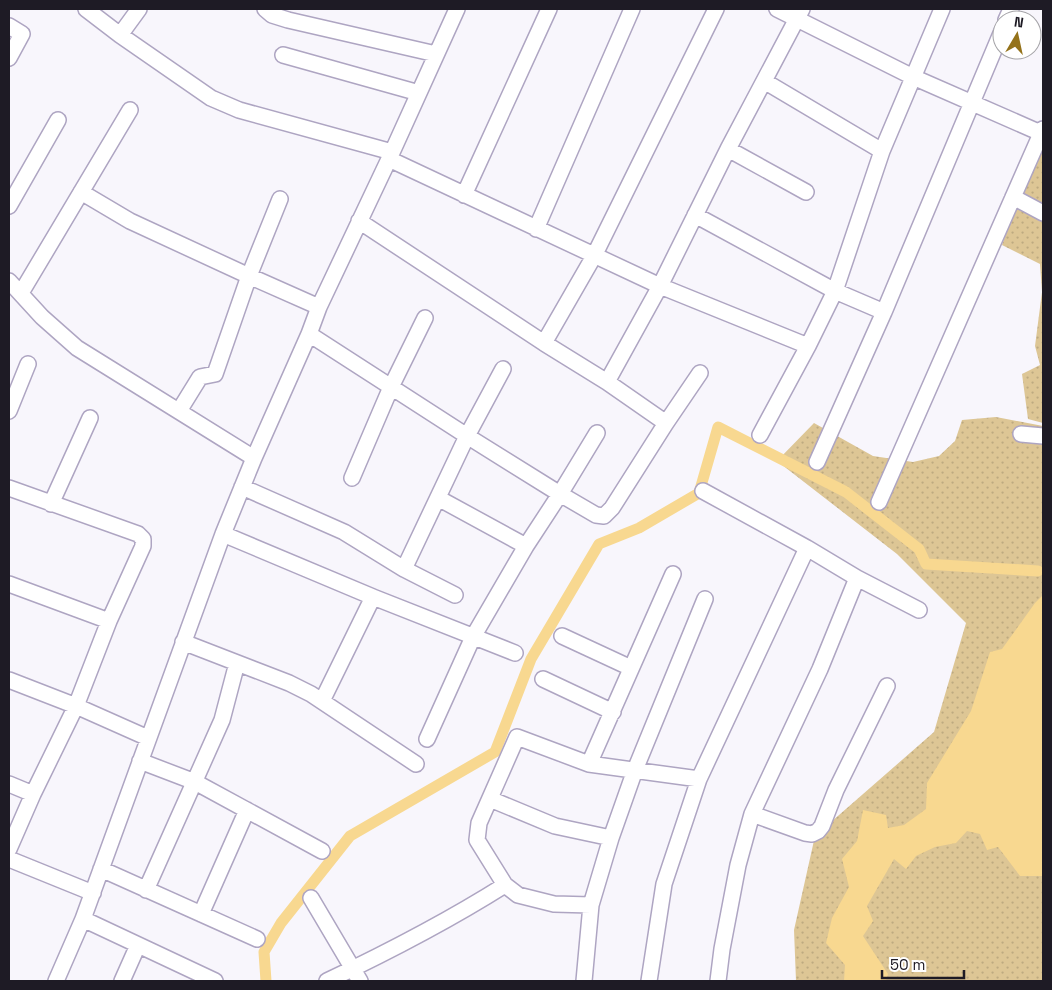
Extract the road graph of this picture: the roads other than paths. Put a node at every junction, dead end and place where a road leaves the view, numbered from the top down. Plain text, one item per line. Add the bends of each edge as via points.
1 (86, 9) edge
2 (139, 9) edge
3 (265, 9) edge
4 (457, 9) edge
5 (549, 9) edge
6 (632, 9) edge
7 (716, 9) edge
8 (777, 9) edge
9 (942, 9) edge
10 (799, 14) edge
11 (9, 26) edge
12 (120, 35) junction
13 (436, 54) junction
14 (992, 54) edge
15 (283, 55) dead end
16 (9, 58) edge
17 (913, 77) junction
18 (764, 81) junction
19 (419, 93) junction
20 (972, 102) junction
21 (130, 110) dead end
22 (58, 120) dead end
23 (1043, 132) edge
24 (728, 149) junction
25 (882, 151) junction
26 (391, 156) junction
27 (82, 192) junction
28 (806, 192) dead end
29 (464, 195) junction
30 (1013, 197) junction
31 (280, 199) dead end
32 (9, 206) edge
33 (1043, 213) edge
34 (695, 215) junction
35 (359, 221) junction
36 (536, 229) junction
37 (594, 256) junction
38 (249, 276) junction
39 (9, 281) edge
40 (660, 286) junction
41 (835, 291) junction
42 (21, 293) junction
43 (318, 307) junction
44 (884, 312) junction
45 (425, 318) dead end
46 (309, 334) junction
47 (544, 343) junction
48 (808, 346) junction
49 (28, 364) dead end
50 (503, 369) dead end
51 (700, 373) dead end
52 (608, 382) junction
53 (391, 387) junction
54 (9, 411) edge
55 (179, 411) junction
56 (90, 418) dead end
57 (666, 423) junction
58 (597, 433) dead end
59 (1021, 434) dead end
60 (467, 436) junction
61 (760, 436) dead end
62 (1043, 436) edge
63 (254, 458) junction
64 (817, 462) dead end
65 (352, 478) dead end
66 (242, 487) junction
67 (9, 488) edge
68 (703, 491) dead end
69 (560, 494) junction
70 (438, 498) junction
71 (879, 502) dead end
72 (51, 504) junction
73 (223, 534) junction
74 (526, 546) junction
75 (807, 548) junction
76 (404, 569) junction
77 (673, 574) dead end
78 (858, 578) junction
79 (9, 584) edge
80 (455, 594) dead end
81 (374, 596) junction
82 (705, 599) dead end
83 (919, 610) dead end
84 (109, 621) junction
85 (473, 636) junction
86 (562, 636) dead end
87 (184, 642) junction
88 (515, 653) dead end
89 (237, 663) junction
90 (632, 668) junction
91 (543, 679) dead end
92 (9, 680) edge
93 (887, 686) dead end
94 (322, 701) junction
95 (76, 706) junction
96 (612, 712) junction
97 (148, 738) junction
98 (427, 739) dead end
99 (140, 761) junction
100 (416, 764) dead end
101 (589, 764) junction
102 (635, 770) junction
103 (699, 779) junction
104 (195, 782) junction
105 (9, 784) edge
106 (33, 794) junction
107 (490, 799) junction
108 (247, 810) junction
109 (752, 814) junction
110 (611, 838) junction
111 (9, 849) edge
112 (322, 851) dead end
113 (9, 859) edge
114 (100, 869) junction
115 (505, 885) junction
116 (146, 890) junction
117 (93, 893) junction
118 (311, 898) dead end
119 (590, 905) junction
120 (201, 914) junction
121 (84, 919) junction
122 (257, 939) dead end
123 (138, 945) junction
124 (356, 975) edge
125 (56, 981) edge
126 (122, 981) edge
127 (215, 981) edge
128 (327, 981) edge
129 (584, 981) edge
130 (649, 981) edge
131 (718, 981) edge

1 - 12 street
2 - 12 street
3 - 13 street via 288,20
4 - 13 street
5 - 29 street
6 - 36 street
7 - 37 street
8 - 10 street
9 - 17 street
10 - 17 street
10 - 18 street
11 - 16 street via 22,34
12 - 26 street via 210,98 239,110
13 - 19 street
14 - 20 street
15 - 19 street
17 - 20 street
17 - 25 street
18 - 24 street
18 - 25 street
19 - 26 street
20 - 23 street
20 - 44 street
21 - 27 street
22 - 32 street
23 - 30 street
24 - 28 street
24 - 34 street
25 - 41 street
26 - 29 street
26 - 35 street
27 - 38 street via 130,221
27 - 42 street
29 - 36 street
30 - 33 street
30 - 71 street
31 - 38 street
34 - 40 street
34 - 41 street
35 - 43 street
35 - 47 street
36 - 37 street
37 - 40 street
37 - 47 street
38 - 43 street
38 - 55 street via 215,374 200,377
39 - 42 street
40 - 48 street
40 - 52 street
41 - 44 street
41 - 48 street
42 - 55 street via 77,348
43 - 46 street
44 - 64 street
45 - 53 street
46 - 53 street
46 - 63 street
47 - 52 street
48 - 61 street
49 - 54 street
50 - 60 street
51 - 57 street
52 - 57 street
53 - 60 street
53 - 65 street
55 - 63 street
56 - 72 street
57 - 69 street via 604,516 596,515
58 - 69 street
59 - 62 street
60 - 69 street
60 - 70 street
63 - 66 street
66 - 73 street
66 - 76 street via 344,532
67 - 72 street
68 - 75 street
69 - 74 street
70 - 74 street
70 - 76 street
72 - 84 street via 138,534 144,539 141,554
73 - 81 street
73 - 87 street
74 - 85 street
75 - 78 street
75 - 103 street
76 - 80 street
77 - 90 street
78 - 83 street
78 - 109 street via 820,669
79 - 84 street
81 - 85 street
81 - 94 street
82 - 102 street
84 - 95 street
85 - 88 street
85 - 98 street
86 - 90 street
87 - 89 street
87 - 97 street
89 - 94 street via 290,683
89 - 104 street via 222,720
90 - 96 street
91 - 96 street
92 - 95 street
93 - 109 street via 818,831 805,834
94 - 100 street
95 - 97 street
95 - 106 street
96 - 101 street
97 - 99 street
99 - 104 street
99 - 114 street
101 - 102 street
101 - 107 street via 517,737
102 - 103 street
102 - 110 street
103 - 130 street via 664,884
104 - 108 street
104 - 116 street
105 - 106 street
106 - 111 street
107 - 110 street via 555,826
107 - 115 street via 479,824 478,840
108 - 112 street
108 - 120 street
109 - 131 street via 738,864
110 - 119 street
113 - 117 street
114 - 116 street
114 - 117 street
115 - 119 street via 518,894 554,904
115 - 124 street
116 - 120 street
117 - 121 street
118 - 124 street
119 - 129 street
120 - 122 street
121 - 123 street
121 - 125 street
123 - 126 street
123 - 127 street
124 - 128 street

